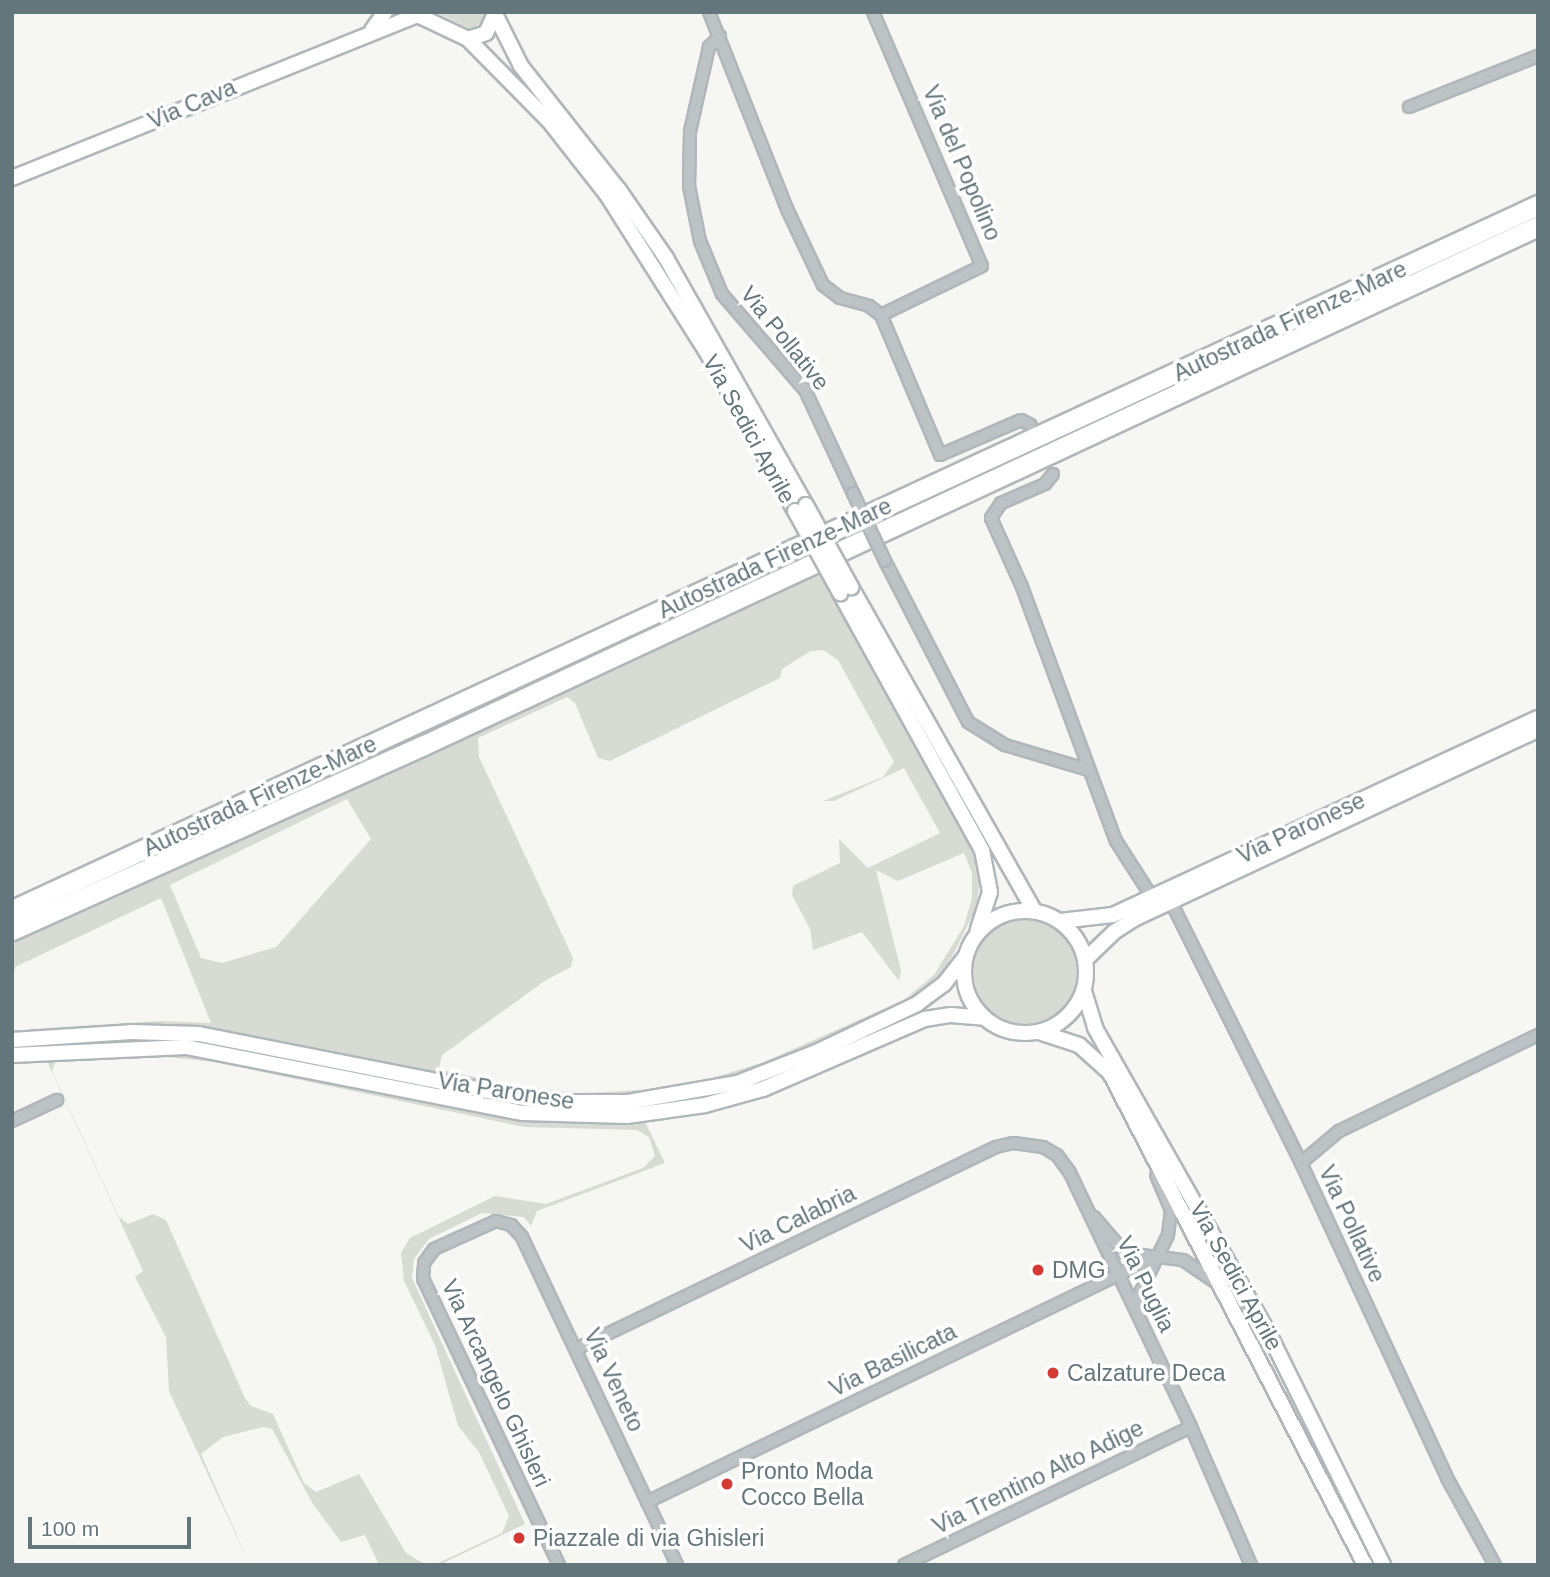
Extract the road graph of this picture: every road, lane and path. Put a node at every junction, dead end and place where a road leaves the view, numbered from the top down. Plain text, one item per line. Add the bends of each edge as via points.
1 (384, 12) edge
2 (709, 12) edge
3 (873, 12) edge
4 (414, 13) edge
5 (496, 14) edge
6 (372, 30) junction
7 (720, 36) junction
8 (468, 39) junction
9 (1538, 56) edge
10 (1409, 107) dead end
11 (12, 178) edge
12 (1538, 205) edge
13 (1538, 226) edge
14 (881, 315) junction
15 (1031, 425) dead end
16 (1053, 474) dead end
17 (800, 508) junction
18 (846, 590) junction
19 (1538, 718) edge
20 (1538, 730) edge
21 (1089, 771) junction
22 (1152, 897) junction
23 (1171, 902) junction
24 (12, 910) edge
25 (1034, 911) junction
26 (1060, 921) junction
27 (12, 930) edge
28 (977, 933) junction
29 (966, 956) junction
30 (1086, 960) junction
31 (1084, 991) junction
32 (984, 1018) junction
33 (1039, 1032) junction
34 (1538, 1035) edge
35 (12, 1040) edge
36 (12, 1055) edge
37 (57, 1100) dead end
38 (12, 1121) edge
39 (1145, 1135) junction
40 (1043, 1147) joint
41 (1301, 1163) junction
42 (1085, 1207) junction
43 (503, 1222) joint
44 (1157, 1256) junction
45 (1117, 1275) junction
46 (1226, 1291) junction
47 (1134, 1305) junction
48 (576, 1349) junction
49 (1191, 1427) junction
50 (647, 1502) junction
51 (559, 1565) edge
52 (677, 1565) edge
53 (904, 1565) edge
54 (1251, 1565) edge
55 (1365, 1565) edge
56 (1384, 1565) edge
57 (1495, 1565) edge

1 - 6 main road
2 - 7 street
3 - 14 street, Via del Popolino via 982,266
4 - 6 main road, Via Cava
4 - 8 main road
5 - 8 main road via 486,33
5 - 17 main road, Via Sedici Aprile via 521,66 666,258
6 - 11 main road, Via Cava
7 - 14 street via 787,209 823,285 839,298 869,306
7 - 21 street, Via Pollative, bridge via 709,47 690,131 690,198 700,241 722,294 805,390 885,561 968,722 1005,745
8 - 17 main road, Via Sedici Aprile via 563,138 646,250
9 - 10 street
12 - 24 highway, Autostrada Firenze-Mare
13 - 27 highway, Autostrada Firenze-Mare via 425,745
14 - 15 street via 940,455 1021,421
16 - 21 street via 1045,484 1001,503 991,517 1022,587
17 - 18 main road, Via Sedici Aprile, bridge
18 - 25 main road, Via Sedici Aprile
18 - 28 main road, Via Sedici Aprile via 982,850 990,892
19 - 22 main road, Via Paronese
20 - 23 main road, Via Paronese
21 - 22 street via 1116,841
22 - 26 main road, Via Paronese via 1101,919
23 - 30 main road, Via Paronese via 1123,925
23 - 41 street, Via Pollative
25 - 26 main road
25 - 28 main road via 1002,915
26 - 30 main road via 1079,943
28 - 29 main road, Via Sedici Aprile
29 - 32 main road, Via Sedici Aprile via 964,984
29 - 35 main road, Via Paronese via 944,984 917,1004 814,1053 737,1083 628,1102 512,1096 199,1034 131,1032
30 - 31 main road, Via Sedici Aprile
31 - 33 main road via 1071,1013
31 - 56 main road, Via Sedici Aprile via 1095,1028 1268,1332
32 - 33 main road, Via Sedici Aprile via 1010,1032
32 - 36 main road, Via Paronese via 951,1015 925,1019 763,1089 705,1105 628,1116 523,1113 186,1047
33 - 39 main road, Via Sedici Aprile via 1079,1045 1101,1062
34 - 41 street via 1339,1130
37 - 38 street
39 - 44 street via 1147,1156 1171,1210 1168,1235
39 - 46 main road, Via Sedici Aprile
40 - 42 street, Via Puglia via 1063,1164
40 - 48 street, Via Calabria via 1014,1143 996,1147
41 - 57 street, Via Pollative via 1447,1478
42 - 44 street via 1125,1253
42 - 45 street, Via Puglia
43 - 48 street, Via Veneto via 522,1237
43 - 51 street, Via Arcangelo Ghisleri via 485,1224 434,1249 424,1263 423,1279
44 - 45 street, Via Basilicata
44 - 46 street via 1183,1260
44 - 47 street
45 - 47 street, Via Puglia
45 - 50 street, Via Basilicata
46 - 55 main road, Via Sedici Aprile
47 - 49 street, Via Puglia
48 - 50 street, Via Veneto
49 - 53 street, Via Trentino Alto Adige
49 - 54 street, Via Puglia
50 - 52 street, Via Veneto

